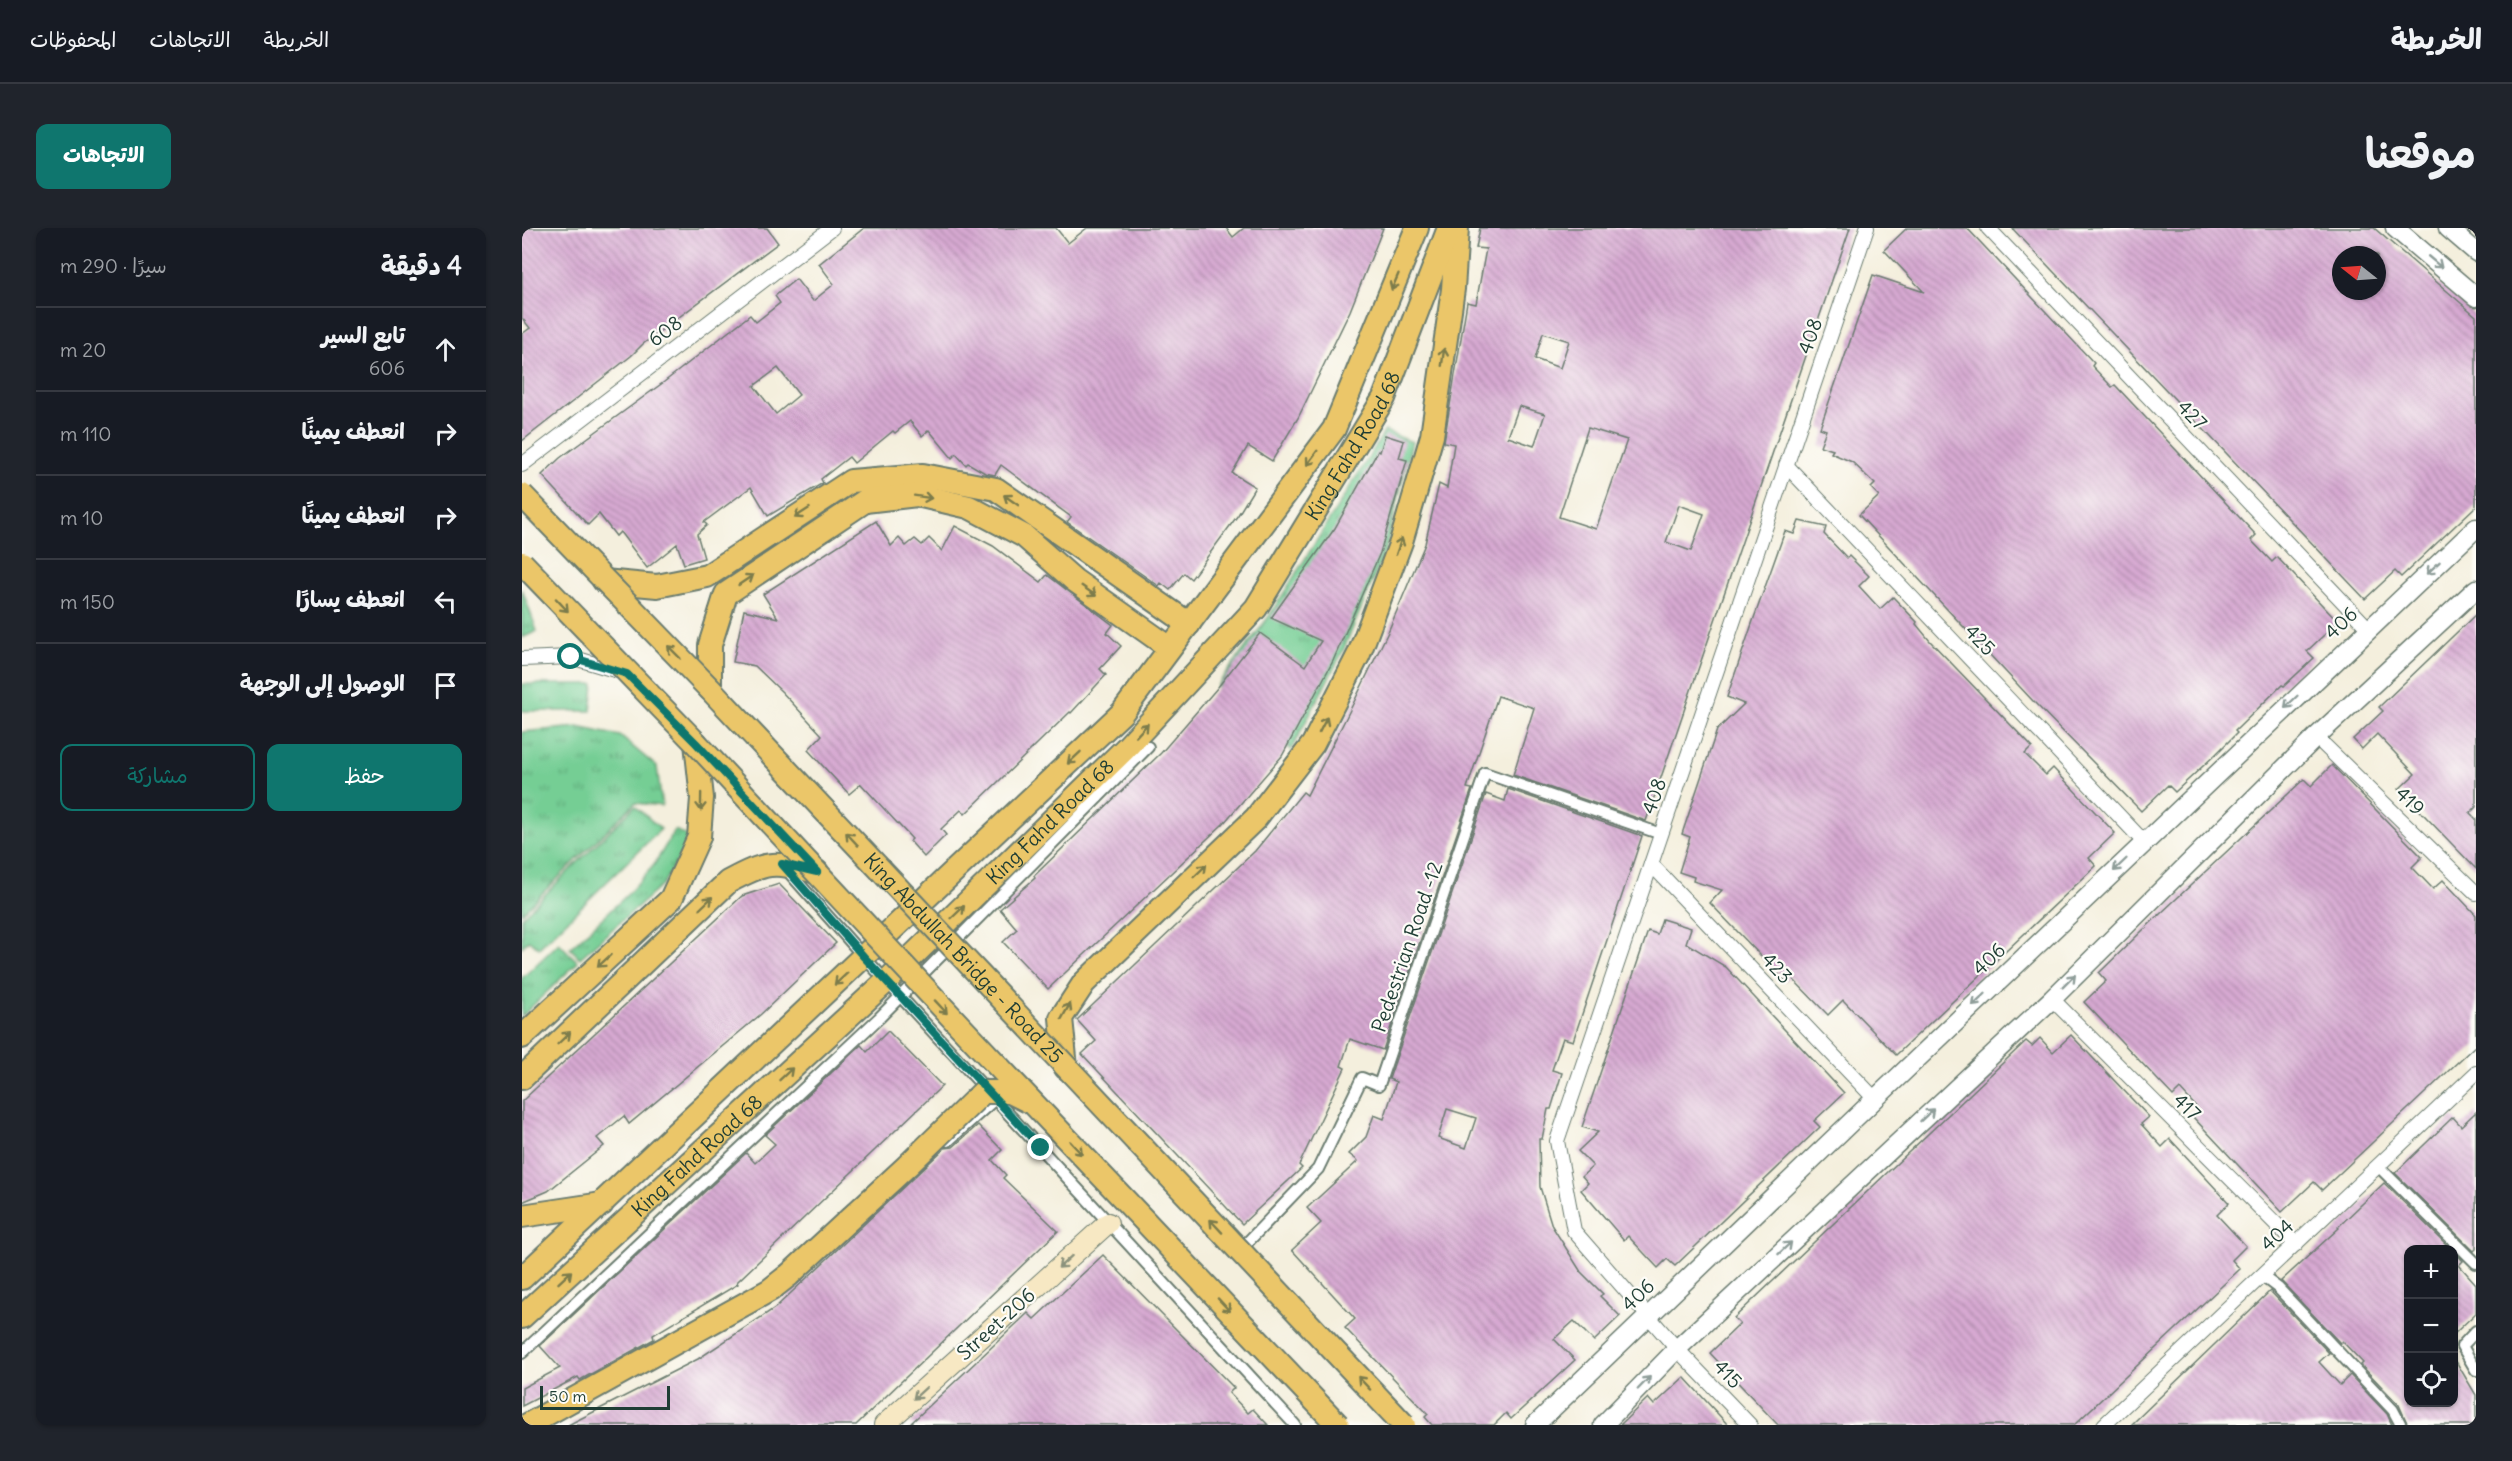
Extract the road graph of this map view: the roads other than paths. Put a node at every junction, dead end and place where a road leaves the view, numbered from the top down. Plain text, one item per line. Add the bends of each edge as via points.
1 (1417, 228) edge
2 (1449, 228) edge
3 (1457, 228) edge
4 (1867, 228) edge
5 (1988, 228) edge
6 (2395, 228) edge
7 (2448, 228) edge
8 (825, 230) edge
9 (2476, 252) edge
10 (2476, 297) edge
11 (522, 465) edge
12 (1786, 465) junction
13 (522, 495) edge
14 (2476, 528) edge
15 (522, 563) edge
16 (604, 581) junction
17 (2476, 589) edge
18 (1189, 624) junction
19 (2368, 628) junction
20 (1170, 648) junction
21 (522, 658) edge
22 (627, 674) junction
23 (710, 689) junction
24 (2316, 737) junction
25 (696, 743) junction
26 (1148, 747) dead end
27 (1661, 834) junction
28 (2144, 842) junction
29 (782, 864) junction
30 (1651, 864) junction
31 (817, 872) junction
32 (2476, 893) edge
33 (864, 957) junction
34 (886, 982) junction
35 (2052, 999) junction
36 (522, 1037) edge
37 (1066, 1068) junction
38 (2476, 1073) edge
39 (522, 1078) edge
40 (995, 1099) junction
41 (1875, 1099) junction
42 (1036, 1106) junction
43 (2378, 1166) junction
44 (602, 1204) junction
45 (522, 1216) edge
46 (1108, 1223) junction
47 (2296, 1244) junction
48 (1237, 1254) dead end
49 (2476, 1263) edge
50 (2262, 1276) junction
51 (522, 1278) edge
52 (1649, 1316) junction
53 (522, 1317) edge
54 (2476, 1331) edge
55 (1677, 1349) junction
56 (522, 1353) edge
57 (2476, 1370) edge
58 (527, 1425) edge
59 (547, 1425) edge
60 (884, 1425) edge
61 (1295, 1425) edge
62 (1338, 1425) edge
63 (1404, 1425) edge
64 (1536, 1425) edge
65 (1603, 1425) edge
66 (1750, 1425) edge
67 (2104, 1425) edge
68 (2401, 1425) edge

1 -> 18 main road, King Fahd Road 68 via 1334,429
34 -> 2 main road, King Fahd Road 68 via 1125,749 1256,608 1384,398
37 -> 3 main road via 1061,1018 1084,983 1256,818 1313,744 1359,654 1401,542 1432,436 1453,289
4 - 12 street, 408
5 - 19 street, 427
6 -> 10 street
7 - 9 street
8 - 11 street, 608
12 - 27 street, 408
12 - 28 street, 425
13 - 16 main road, King Abdullah Bridge - Road 25, bridge
14 -> 19 street, 406
15 -> 22 main road, bridge
18 -> 16 main road via 996,489 923,475 851,481 707,576 657,586
23 -> 16 main road, King Abdullah Bridge - Road 25, bridge
17 - 24 street
18 - 20 main road, King Fahd Road 68
19 -> 28 street, 406
23 -> 20 main road via 710,645 726,594 865,501 917,495 969,507 1024,536 1074,580
20 -> 33 main road, King Fahd Road 68 via 1122,713
21 - 22 street via 571,657
22 - 25 main road, bridge
37 -> 23 main road, King Abdullah Bridge - Road 25, bridge
24 - 32 street, 419
35 -> 24 street
25 - 31 main road, bridge
25 -> 36 main road via 702,798 699,837 671,899
26 - 56 street via 879,1018
27 - 30 street, 408
27 - 48 street, Pedestrian Road -12 via 1485,773 1379,1084 1362,1078 1318,1169
28 -> 41 street, 406
29 - 31 main road
29 - 33 street
39 -> 29 main road via 728,882 751,869
30 - 41 street, 423
30 - 52 street, 408 via 1557,1141 1574,1231
31 -> 42 main road, bridge
33 - 34 street
33 -> 44 main road, King Fahd Road 68
34 - 40 street
53 -> 34 main road, King Fahd Road 68
35 - 47 street, 417
55 -> 35 street
63 -> 37 main road, King Abdullah Bridge - Road 25, bridge
38 - 43 street, 404
40 - 46 street
40 - 59 street via 773,1301
41 - 52 street, 406
42 - 58 main road, bridge via 1011,1092 983,1092 770,1290
42 -> 62 main road, bridge
43 - 47 street, 404
43 - 49 street
44 - 45 main road
44 - 51 main road, King Fahd Road 68
46 -> 60 main road, Street-206
46 - 61 street
47 - 50 street, 404
50 - 67 street, 404
50 - 68 street via 2393,1410
52 - 55 street, 408
52 - 64 street, 406
54 - 57 street via 2462,1346
65 -> 55 street
55 - 66 street, 415

